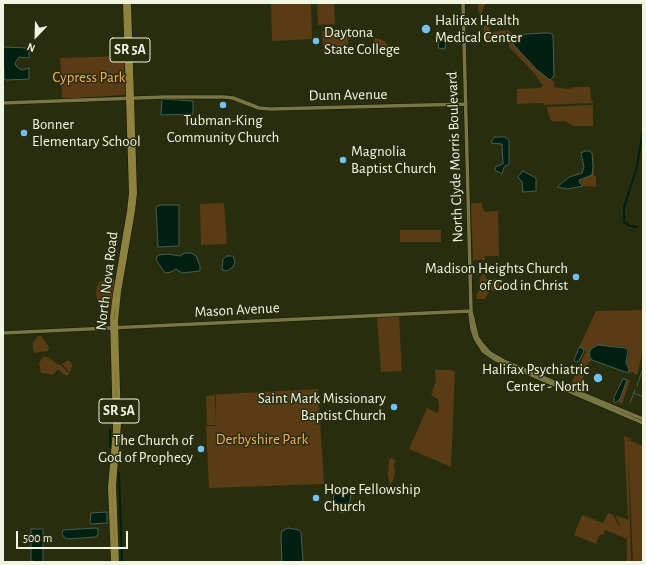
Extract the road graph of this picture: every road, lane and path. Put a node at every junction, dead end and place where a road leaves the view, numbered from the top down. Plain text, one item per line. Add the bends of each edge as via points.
1 (125, 3) edge
2 (129, 3) edge
3 (463, 3) edge
4 (130, 98) junction
5 (3, 103) edge
6 (466, 104) junction
7 (132, 204) junction
8 (471, 311) junction
9 (114, 328) junction
10 (3, 333) edge
11 (481, 345) junction
12 (113, 369) junction
13 (117, 376) junction
14 (643, 419) edge
15 (643, 423) edge
16 (113, 562) edge
17 (117, 562) edge

1 - 4 main road, North Nova Road / SR 5A
2 - 4 main road, North Nova Road / SR 5A
3 - 6 main road, North Clyde Morris Boulevard
4 - 5 main road
4 - 6 main road, Dunn Avenue via 232,98 259,108 271,109
4 - 7 main road, North Nova Road / SR 5A
4 - 7 main road, North Nova Road / SR 5A
6 - 8 main road, North Clyde Morris Boulevard
7 - 9 main road, North Nova Road / SR 5A via 115,294
7 - 9 main road, North Nova Road / SR 5A via 133,212
8 - 9 main road, Mason Avenue
8 - 11 main road, North Clyde Morris Boulevard via 472,329
9 - 10 main road, Mason Avenue
9 - 12 main road, North Nova Road / SR 5A
9 - 13 main road, North Nova Road / SR 5A
11 - 14 main road, North Clyde Morris Boulevard via 504,361
11 - 15 main road, North Clyde Morris Boulevard via 488,355 496,360
12 - 13 main road
12 - 16 main road, North Nova Road / SR 5A via 115,430 110,491
13 - 17 main road, North Nova Road / SR 5A via 119,436 114,485

